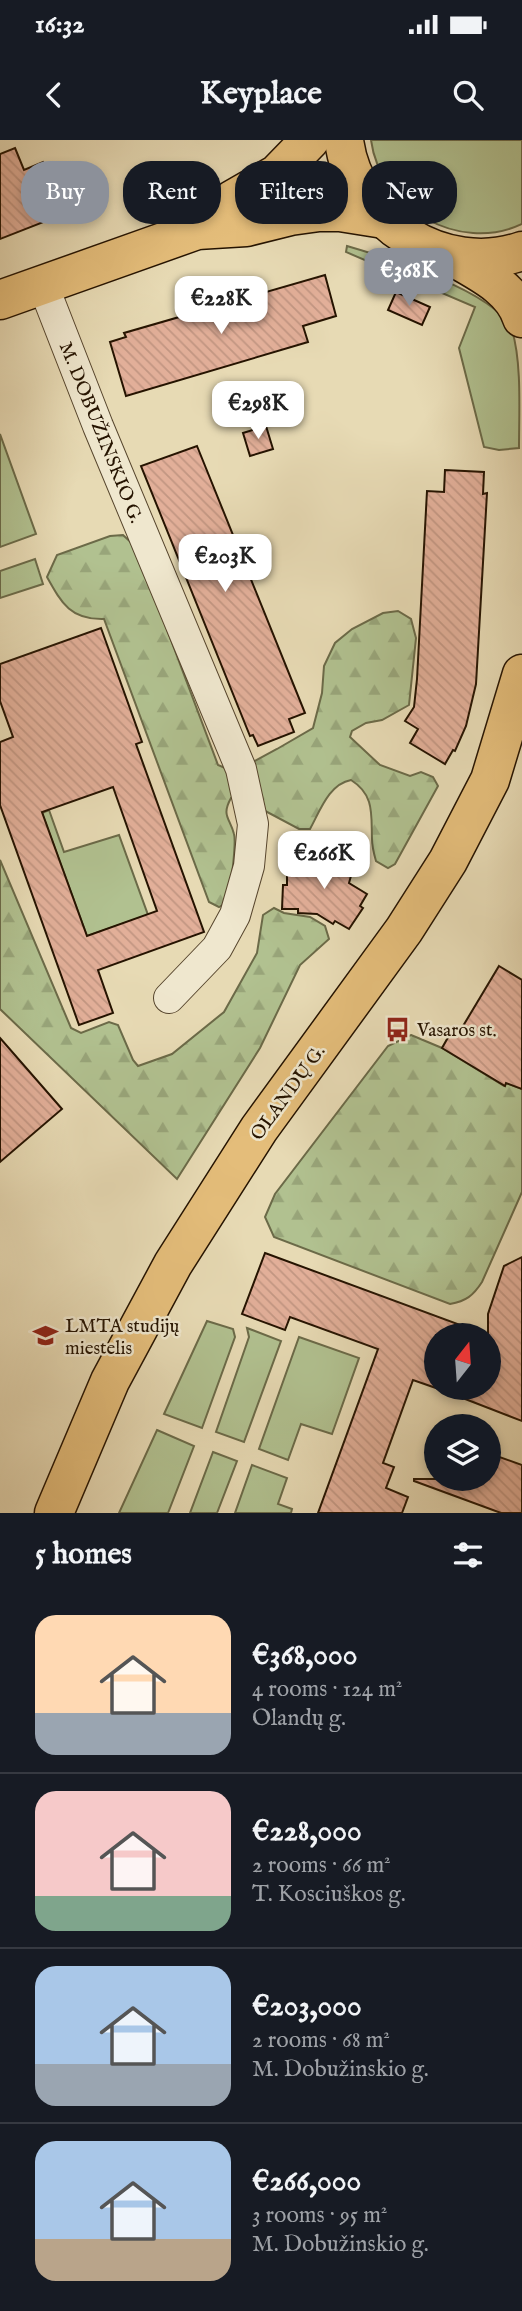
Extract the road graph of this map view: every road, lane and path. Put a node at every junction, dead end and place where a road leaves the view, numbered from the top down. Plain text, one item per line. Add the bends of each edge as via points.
1 (310, 140) edge
2 (344, 140) edge
3 (362, 191) edge
4 (362, 216) edge
5 (390, 224) edge
6 (197, 230) junction
7 (522, 251) edge
8 (448, 254) junction
9 (43, 285) junction
10 (0, 300) edge
11 (522, 318) edge
12 (522, 674) edge
13 (169, 998) dead end
14 (54, 1513) edge

1 - 6 main road via 278,174 232,200
2 - 3 main road via 353,176
4 - 6 main road via 319,212 246,227
5 - 8 main road via 425,247
6 - 9 main road
7 - 8 main road via 496,257
8 - 11 main road via 498,285
9 - 10 main road
9 - 13 street, M. DOBUŽINSKIO G. via 241,769 253,824 249,866 235,915 217,948
12 - 14 main road, OLANDŲ G. via 490,779 448,861 404,930 259,1129 173,1264 110,1381

